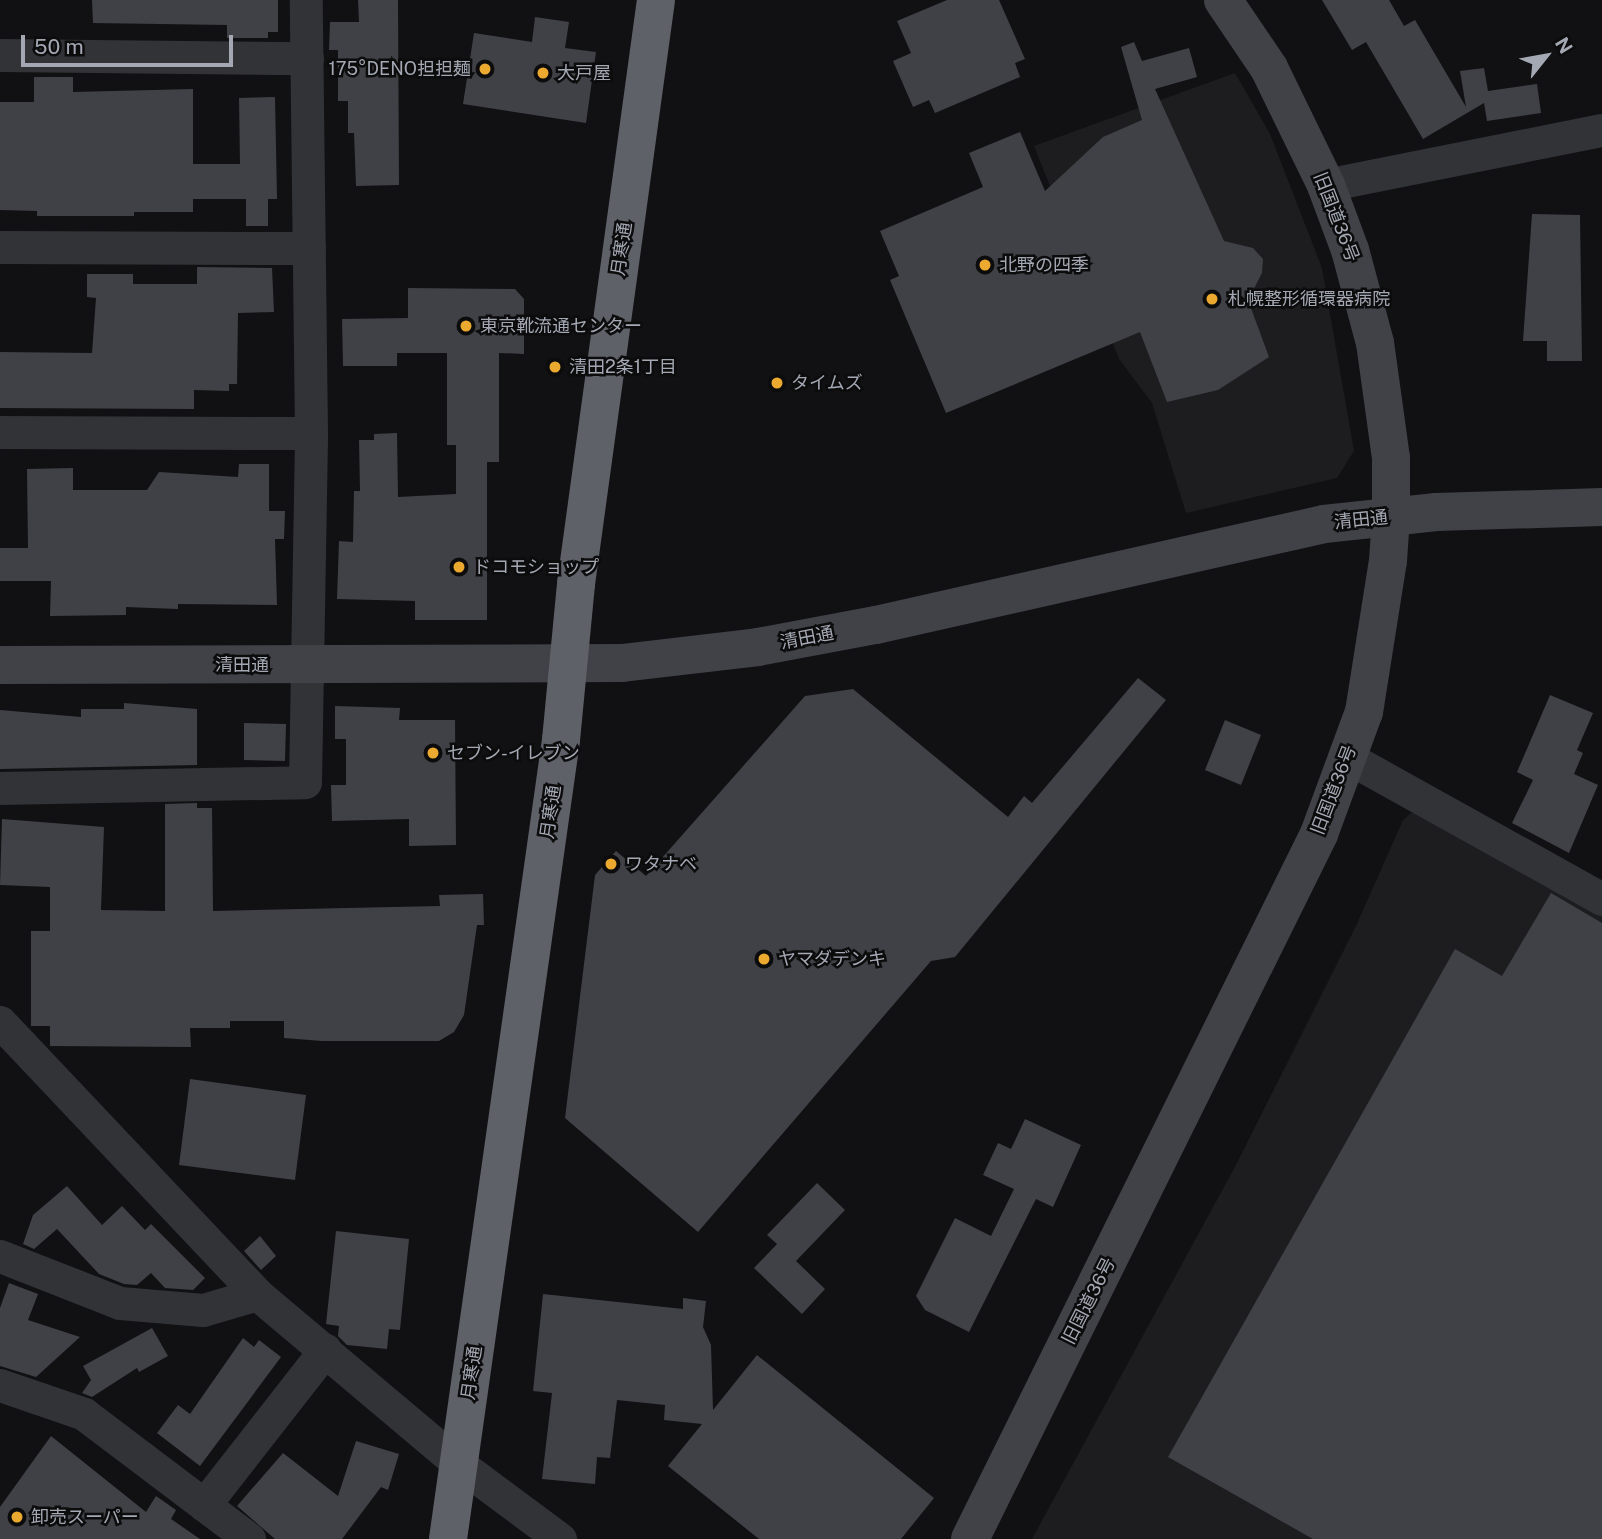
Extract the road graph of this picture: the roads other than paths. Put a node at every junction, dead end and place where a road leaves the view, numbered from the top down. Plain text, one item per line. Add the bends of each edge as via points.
1 (306, 0) edge
2 (656, 0) edge
3 (1223, 0) edge
4 (0, 55) edge
5 (307, 58) junction
6 (1602, 130) edge
7 (1326, 185) junction
8 (0, 247) edge
9 (309, 248) junction
10 (0, 432) edge
11 (311, 433) junction
12 (1602, 507) edge
13 (1391, 517) junction
14 (305, 664) junction
15 (567, 664) junction
16 (0, 665) edge
17 (1347, 757) junction
18 (0, 788) edge
19 (1602, 899) edge
20 (1, 1024) edge
21 (0, 1256) edge
22 (257, 1294) junction
23 (325, 1350) junction
24 (0, 1385) edge
25 (459, 1464) junction
26 (204, 1505) junction
27 (249, 1539) edge
28 (448, 1539) edge
29 (560, 1539) edge
30 (970, 1539) edge

1 - 5 street
2 - 15 highway, 月寒通
3 - 7 street, 旧国道36号 via 1269,68
4 - 5 street
5 - 9 street
6 - 7 street
7 - 13 street, 旧国道36号 via 1350,250 1375,343 1391,458
8 - 9 street
9 - 11 street
10 - 11 street
11 - 14 street
12 - 13 street, 清田通
13 - 15 street, 清田通 via 1237,542 989,602 758,647 622,663
13 - 17 street, 旧国道36号 via 1364,712
14 - 15 street, 清田通
14 - 16 street, 清田通
14 - 18 street via 305,782
15 - 25 highway, 月寒通 via 561,740
17 - 19 street
17 - 30 street, 旧国道36号 via 1312,846
20 - 22 street
21 - 22 street via 120,1303 203,1310
22 - 23 street
23 - 25 street
23 - 26 street
24 - 26 street via 84,1414
25 - 28 highway, 月寒通
25 - 29 street
26 - 27 street

